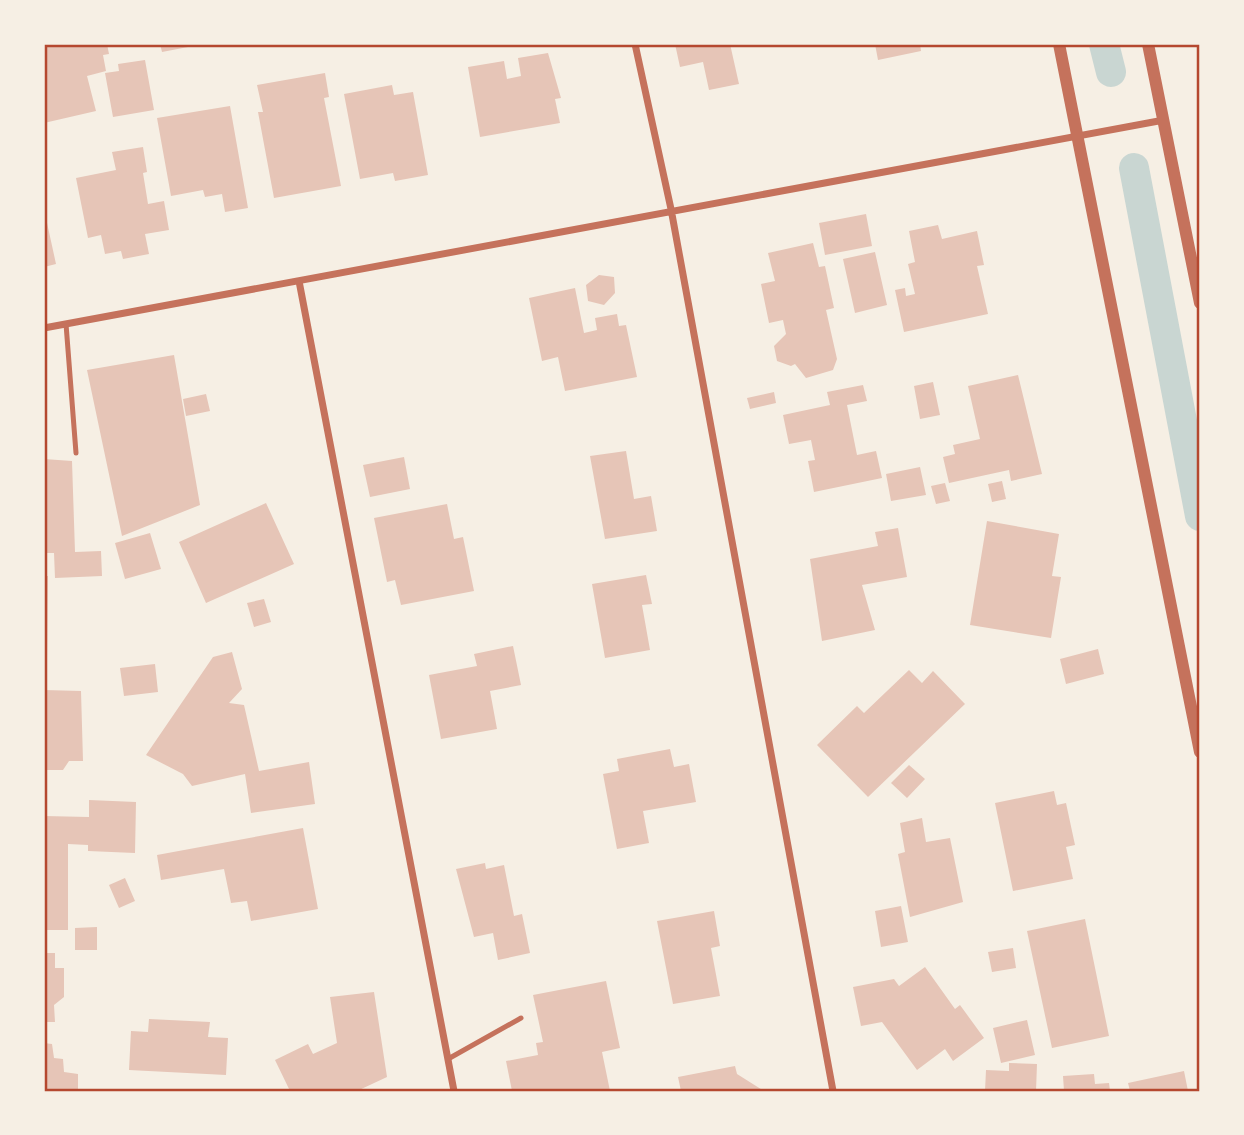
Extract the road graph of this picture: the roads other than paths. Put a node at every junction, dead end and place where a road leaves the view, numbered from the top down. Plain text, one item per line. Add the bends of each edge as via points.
1 (635, 44) edge
2 (1059, 44) edge
3 (1148, 44) edge
4 (1165, 120) junction
5 (1078, 137) junction
6 (671, 209) junction
7 (299, 281) junction
8 (1200, 303) edge
9 (66, 324) junction
10 (44, 328) edge
11 (76, 453) dead end
12 (1200, 752) edge
13 (521, 1018) dead end
14 (448, 1059) junction
15 (454, 1091) edge
16 (833, 1091) edge

1 - 6 street
2 - 5 street
3 - 4 street
4 - 5 street
4 - 8 street
5 - 6 street
5 - 12 street
6 - 7 street
6 - 16 street
7 - 9 street
7 - 14 street
9 - 10 street
9 - 11 lane
13 - 14 lane
14 - 15 street

